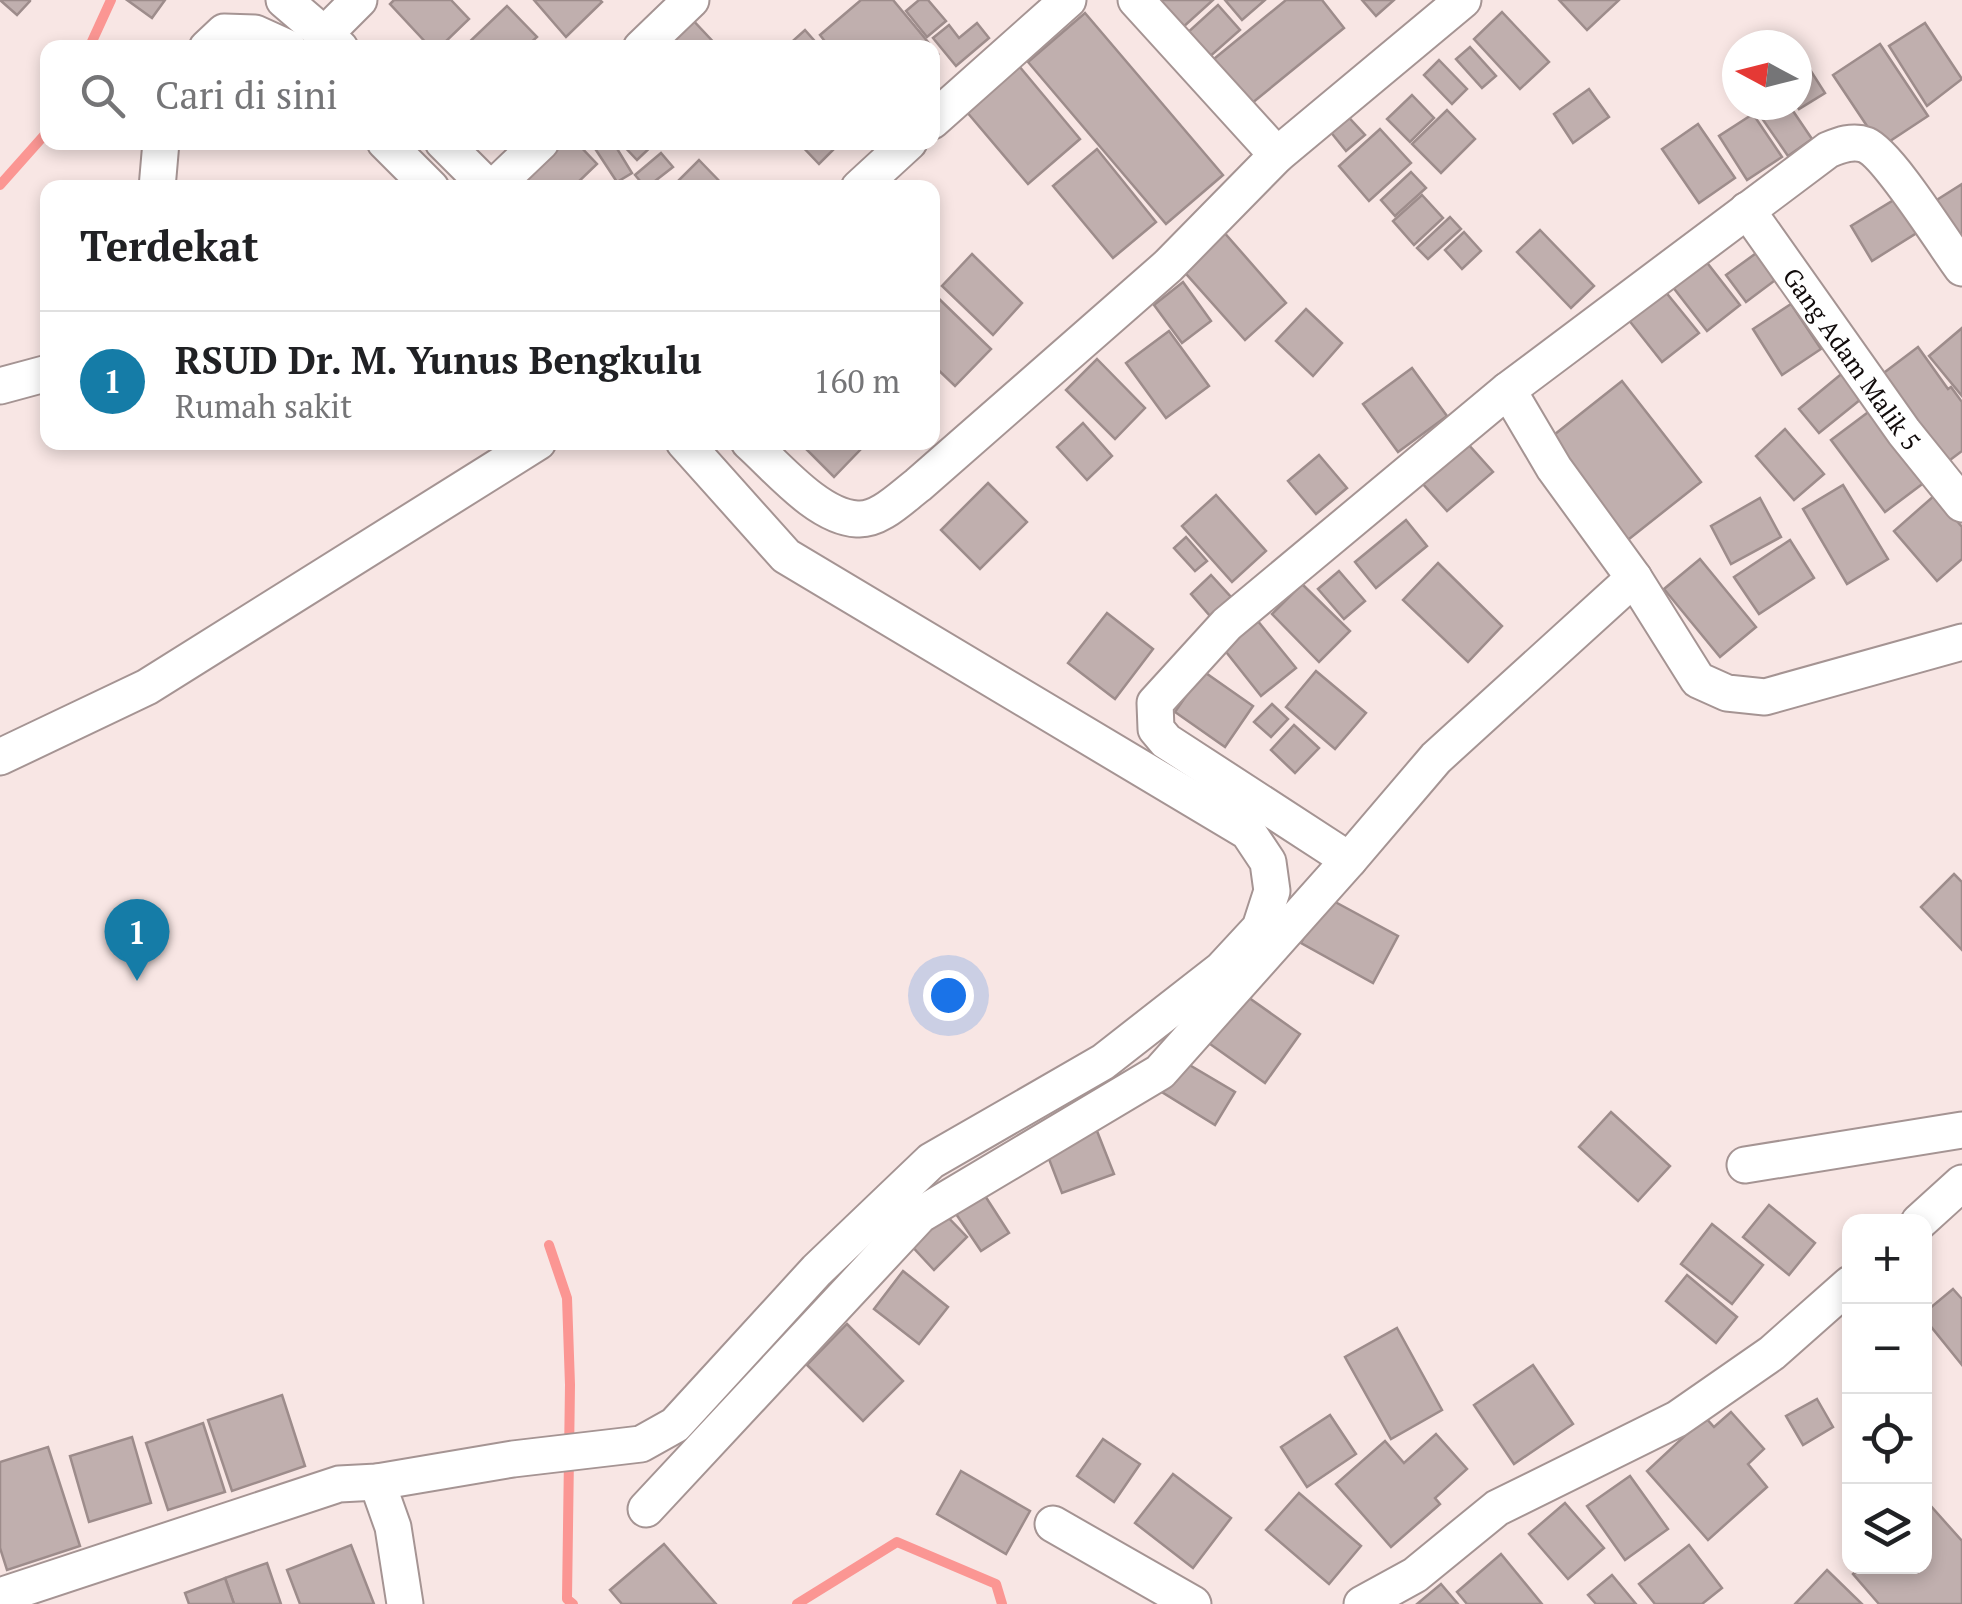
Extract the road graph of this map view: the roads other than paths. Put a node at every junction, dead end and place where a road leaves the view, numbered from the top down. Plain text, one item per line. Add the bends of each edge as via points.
1 (284, 0) edge
2 (358, 0) edge
3 (690, 0) edge
4 (1068, 0) edge
5 (1136, 0) edge
6 (1462, 0) edge
7 (216, 40) edge
8 (270, 40) edge
9 (331, 40) edge
10 (333, 40) edge
11 (649, 40) edge
12 (940, 114) edge
13 (161, 150) edge
14 (394, 150) edge
15 (452, 150) edge
16 (532, 150) edge
17 (900, 150) edge
18 (1278, 155) junction
19 (158, 180) edge
20 (424, 180) edge
21 (483, 180) edge
22 (500, 180) edge
23 (867, 180) edge
24 (1747, 210) junction
25 (1962, 268) edge
26 (40, 374) edge
27 (3, 385) edge
28 (1508, 390) junction
29 (525, 450) edge
30 (691, 450) edge
31 (759, 450) edge
32 (1962, 504) edge
33 (1634, 578) junction
34 (1962, 642) edge
35 (0, 757) edge
36 (1349, 860) junction
37 (1962, 1130) edge
38 (1744, 1166) dead end
39 (1962, 1183) edge
40 (1928, 1214) edge
41 (1842, 1291) edge
42 (378, 1482) junction
43 (646, 1508) dead end
44 (1053, 1524) dead end
45 (0, 1596) edge
46 (404, 1604) edge
47 (1193, 1604) edge
48 (1362, 1604) edge

1 - 9 street
2 - 10 street
3 - 11 street
4 - 12 street
5 - 18 street
6 - 18 street
7 - 8 street via 224,32
13 - 19 street
14 - 20 street
15 - 21 street
16 - 22 street
17 - 23 street
18 - 31 street via 1168,266 883,512 858,520 818,505
24 - 25 street via 1828,150 1844,143 1867,146
24 - 28 street
24 - 32 street, Gang Adam Malik 5
26 - 27 street
28 - 33 street via 1554,468
28 - 36 street via 1227,624 1155,703 1156,728 1166,741
29 - 35 street via 147,687
30 - 42 street via 786,556 1248,832 1268,862 1272,891 1260,928 1222,969 1103,1062 931,1161 817,1270 675,1425 642,1444
33 - 34 street via 1698,680 1727,693 1791,692
33 - 36 street via 1436,758
36 - 43 street via 1160,1072 920,1215
37 - 38 street
39 - 40 street
41 - 48 street via 1772,1353 1677,1419 1497,1508 1415,1575
42 - 45 street via 339,1484
42 - 46 street via 393,1527
44 - 47 street

